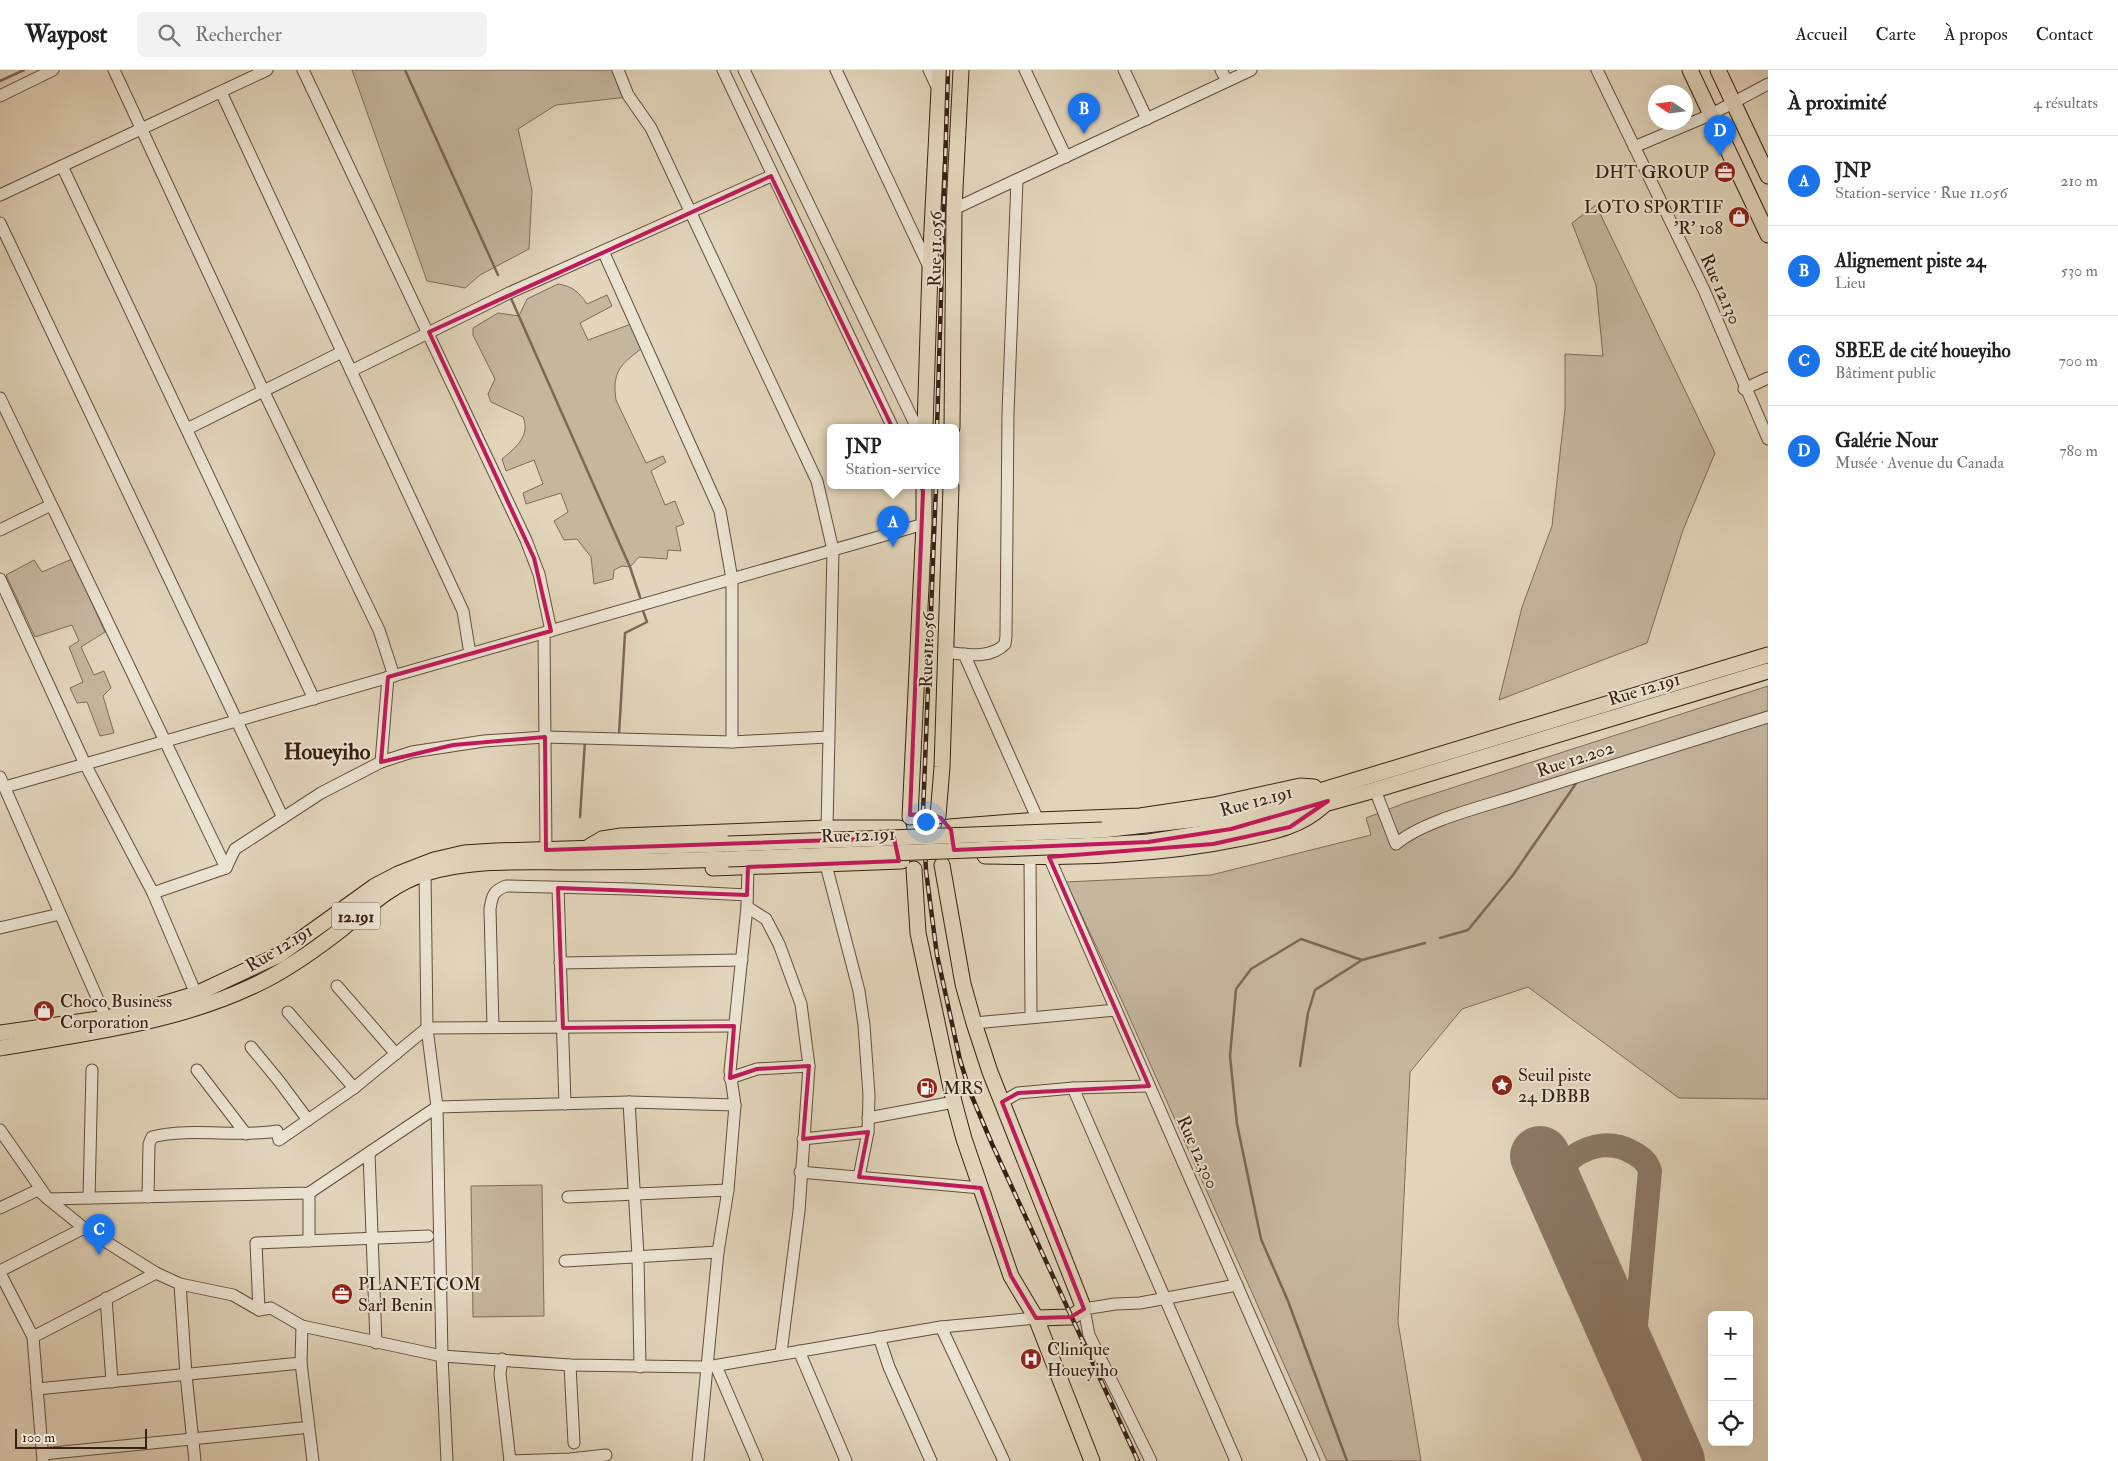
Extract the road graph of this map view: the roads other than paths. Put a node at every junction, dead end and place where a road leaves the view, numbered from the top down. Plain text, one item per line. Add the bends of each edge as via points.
1 (53, 70) edge
2 (114, 70) edge
3 (267, 70) edge
4 (303, 70) edge
5 (618, 70) edge
6 (723, 70) edge
7 (744, 70) edge
8 (836, 70) edge
9 (929, 70) edge
10 (940, 70) edge
11 (961, 70) edge
12 (1025, 70) edge
13 (1124, 70) edge
14 (1221, 70) edge
15 (1251, 70) edge
16 (1597, 70) edge
17 (1690, 70) edge
18 (1718, 70) edge
19 (1227, 81) junction
20 (1768, 84) edge
21 (221, 92) junction
22 (939, 92) junction
23 (0, 96) edge
24 (1733, 102) junction
25 (1710, 115) junction
26 (1147, 119) junction
27 (141, 129) junction
28 (1634, 147) junction
29 (1066, 156) junction
30 (62, 166) junction
31 (771, 176) junction
32 (1768, 176) edge
33 (1017, 180) junction
34 (1744, 185) junction
35 (0, 194) edge
36 (954, 209) junction
37 (690, 212) junction
38 (0, 223) edge
39 (1768, 236) edge
40 (603, 251) junction
41 (930, 269) junction
42 (429, 332) junction
43 (342, 352) junction
44 (351, 371) junction
45 (1768, 378) edge
46 (1744, 389) junction
47 (263, 390) junction
48 (0, 398) edge
49 (891, 424) edge
50 (914, 424) edge
51 (925, 424) edge
52 (952, 424) edge
53 (187, 429) junction
54 (1768, 439) edge
55 (923, 489) edge
56 (951, 489) edge
57 (52, 505) junction
58 (924, 524) junction
59 (0, 530) edge
60 (833, 550) junction
61 (0, 579) edge
62 (732, 579) junction
63 (548, 632) junction
64 (945, 652) junction
65 (470, 654) junction
66 (964, 654) junction
67 (1768, 655) edge
68 (1768, 671) edge
69 (391, 677) junction
70 (314, 699) junction
71 (1768, 716) edge
72 (236, 721) junction
73 (544, 737) junction
74 (828, 738) junction
75 (164, 740) junction
76 (732, 742) junction
77 (381, 762) junction
78 (86, 764) junction
79 (3, 782) edge
80 (1375, 790) junction
81 (1326, 795) junction
82 (938, 816) junction
83 (910, 817) junction
84 (283, 818) junction
85 (1038, 820) junction
86 (949, 827) junction
87 (827, 828) junction
88 (899, 828) junction
89 (546, 850) junction
90 (584, 856) junction
91 (1030, 857) junction
92 (1049, 857) junction
93 (946, 860) junction
94 (826, 865) junction
95 (908, 865) junction
96 (748, 867) junction
97 (226, 868) junction
98 (425, 873) junction
99 (558, 888) junction
100 (153, 893) junction
101 (747, 895) junction
102 (748, 907) junction
103 (60, 914) junction
104 (0, 928) edge
105 (742, 960) junction
106 (560, 963) junction
107 (337, 986) dead end
108 (196, 994) junction
109 (1116, 1010) junction
110 (288, 1012) dead end
111 (1031, 1017) junction
112 (106, 1018) junction
113 (974, 1023) junction
114 (493, 1026) junction
115 (734, 1026) junction
116 (428, 1028) junction
117 (563, 1028) junction
118 (0, 1033) edge
119 (250, 1047) dead end
120 (0, 1048) edge
121 (396, 1054) junction
122 (809, 1066) junction
123 (92, 1070) dead end
124 (197, 1070) dead end
125 (730, 1078) junction
126 (1149, 1086) junction
127 (354, 1088) junction
128 (1073, 1088) junction
129 (629, 1102) junction
130 (954, 1102) junction
131 (1002, 1102) junction
132 (565, 1104) junction
133 (735, 1105) junction
134 (437, 1107) junction
135 (868, 1118) junction
136 (308, 1120) junction
137 (0, 1130) edge
138 (868, 1132) junction
139 (246, 1134) junction
140 (803, 1139) junction
141 (369, 1153) junction
142 (800, 1172) junction
143 (859, 1177) junction
144 (980, 1188) junction
145 (728, 1190) junction
146 (309, 1193) junction
147 (633, 1194) junction
148 (148, 1197) junction
149 (568, 1197) dead end
150 (90, 1198) junction
151 (48, 1199) junction
152 (0, 1208) edge
153 (84, 1228) junction
154 (428, 1236) dead end
155 (372, 1238) junction
156 (309, 1241) junction
157 (718, 1252) junction
158 (638, 1256) junction
159 (566, 1261) dead end
160 (0, 1272) edge
161 (156, 1273) junction
162 (180, 1284) junction
163 (1237, 1285) junction
164 (106, 1298) junction
165 (1164, 1299) junction
166 (1084, 1309) junction
167 (258, 1310) junction
168 (1036, 1318) junction
169 (302, 1326) junction
170 (941, 1327) junction
171 (33, 1337) junction
172 (879, 1337) junction
173 (376, 1343) junction
174 (799, 1350) junction
175 (781, 1353) junction
176 (442, 1356) junction
177 (502, 1359) junction
178 (301, 1363) junction
179 (570, 1365) junction
180 (711, 1366) junction
181 (640, 1367) junction
182 (186, 1375) junction
183 (112, 1382) junction
184 (37, 1389) junction
185 (301, 1428) dead end
186 (193, 1439) junction
187 (574, 1443) dead end
188 (606, 1455) dead end
189 (43, 1458) edge
190 (195, 1461) edge
191 (313, 1461) edge
192 (447, 1461) edge
193 (510, 1461) edge
194 (698, 1461) edge
195 (757, 1461) edge
196 (846, 1461) edge
197 (931, 1461) edge
198 (1004, 1461) edge
199 (1092, 1461) edge
200 (1151, 1461) edge
201 (1236, 1461) edge
202 (1314, 1461) edge

1 - 23 street
2 - 27 street
3 - 21 street
4 - 42 street
5 - 37 street via 628,94 651,128
6 - 31 street
7 - 50 street
8 - 41 street
9 - 22 street
10 - 22 main road
11 - 36 main road, Rue 11.056
12 - 29 street
13 - 26 street
14 - 19 street
15 - 19 street
16 - 28 street, Rue 12.130
17 - 25 main road
18 - 24 main road
19 - 26 street
20 - 24 street
21 - 27 street
21 - 43 street
22 - 41 main road
24 - 25 street
24 - 32 main road
25 - 28 street
25 - 34 main road
26 - 29 street
27 - 30 street
27 - 47 street
28 - 46 street, Rue 12.130 via 1704,290
29 - 33 street
30 - 35 street
30 - 53 street
31 - 37 street
31 - 49 street
32 - 34 main road
33 - 36 street
33 - 66 street via 1008,412 1006,636 1004,644 993,652
34 - 39 main road
36 - 52 main road, Rue 11.056
37 - 40 street
37 - 60 street via 817,482
38 - 72 street
40 - 42 street
40 - 62 street via 720,510
41 - 51 main road
42 - 44 street
42 - 63 street via 534,558 544,592
43 - 44 street
43 - 47 street
44 - 65 street via 462,611
45 - 46 street
46 - 54 street, Rue 12.130
47 - 53 street
47 - 69 street via 379,630
48 - 57 street
53 - 70 street
55 - 58 main road
56 - 64 main road, Rue 11.056
57 - 59 street
57 - 75 street
58 - 60 street
58 - 83 main road
60 - 62 street
60 - 74 street
61 - 78 street
62 - 63 street
62 - 76 street
63 - 65 street
63 - 73 street
64 - 66 street
64 - 82 main road, Rue 11.056
65 - 69 street
66 - 85 street
67 - 81 main road, Rue 12.191
68 - 80 main road, Rue 12.191
69 - 70 street
69 - 77 street
70 - 72 street
71 - 80 street, Rue 12.202 via 1472,810 1420,829 1396,844
72 - 75 street
72 - 84 street
73 - 76 street
73 - 77 street via 453,745 412,752
73 - 89 street
74 - 76 street
74 - 87 street
75 - 78 street
75 - 97 street
77 - 84 street via 321,793
78 - 79 street
78 - 100 street
79 - 103 street
80 - 81 main road, Rue 12.191
81 - 85 main road via 1300,786 1214,805 1140,816
81 - 90 main road, Rue 12.191 / 12.191, bridge via 1270,819 1148,842 1102,838
81 - 92 main road via 1309,817 1290,826 1213,844 1122,854
82 - 83 main road via 924,813
82 - 86 main road
83 - 88 main road
84 - 97 street via 235,849
85 - 86 main road
86 - 93 main road via 953,841
87 - 88 main road
87 - 90 main road via 621,836 602,839
88 - 95 main road via 896,845
89 - 90 main road, Rue 12.191
89 - 108 main road, Rue 12.191 via 464,853 416,866 375,886 280,955
90 - 96 main road via 604,871 618,872
90 - 98 main road, Rue 12.191 / 12.191 via 458,864
91 - 92 main road
91 - 93 main road
91 - 111 street
92 - 109 street, Rue 12.300
93 - 95 main road via 930,871
93 - 113 main road via 963,984
94 - 95 main road
94 - 96 main road
94 - 135 street via 859,991 869,1095
95 - 130 main road via 918,933
96 - 101 street
97 - 100 street
98 - 116 street
98 - 120 main road, Rue 12.191 / 12.191 via 380,896 322,944 292,964 222,1000 165,1018
99 - 101 street
99 - 106 street
99 - 114 street via 506,886 496,890 492,896
100 - 108 street
101 - 102 street
102 - 105 street
102 - 122 street via 766,919 779,944 801,1004
103 - 104 street
103 - 112 street
105 - 106 street
105 - 115 street
106 - 117 street
107 - 121 street
108 - 112 main road, Rue 12.191
109 - 111 street
109 - 126 street, Rue 12.300
110 - 127 street
111 - 113 street
112 - 118 main road, Rue 12.191
113 - 131 main road
114 - 116 street
114 - 117 street
115 - 117 street
115 - 125 street
116 - 121 street
116 - 134 street
117 - 132 street
119 - 136 street
121 - 127 street
122 - 125 street via 757,1069
122 - 140 street
123 - 150 street
124 - 139 street
125 - 133 street
126 - 128 street
126 - 163 street, Rue 12.300
127 - 136 street
128 - 131 street via 1018,1093
128 - 165 street
129 - 132 street
129 - 133 street
129 - 147 street
130 - 135 street
130 - 144 main road
131 - 166 main road
132 - 134 street
133 - 145 street
134 - 141 street
134 - 176 street
135 - 138 street
136 - 139 street via 279,1140 277,1131
137 - 151 street
138 - 140 street
138 - 143 street
139 - 148 street via 152,1137 149,1144
140 - 142 street
141 - 146 street
141 - 155 street
142 - 143 street
142 - 175 street via 799,1211
143 - 144 street
144 - 168 main road via 1011,1276
145 - 147 street
145 - 157 street
146 - 148 street
146 - 156 street
147 - 149 street
147 - 158 street
148 - 150 street
150 - 151 street
151 - 152 street via 38,1190
151 - 153 street
153 - 160 street
153 - 161 street
154 - 155 street
155 - 156 street
155 - 173 street
156 - 167 street via 256,1243
157 - 158 street
157 - 180 street
158 - 159 street
158 - 181 street
160 - 171 street
161 - 162 street
161 - 164 street
162 - 167 street via 233,1295
162 - 182 street
163 - 165 street
163 - 202 street, Rue 12.300
164 - 171 street
164 - 183 street
165 - 166 street
165 - 201 street
166 - 168 main road via 1071,1317
166 - 200 street via 1089,1335
167 - 169 street via 271,1308
168 - 170 street
168 - 199 main road
169 - 173 street
169 - 178 street
170 - 172 street
170 - 198 street
171 - 184 street
172 - 174 street
172 - 197 street
173 - 176 street
174 - 175 street
174 - 196 street
175 - 180 street
176 - 177 street
176 - 192 street
177 - 179 street
177 - 193 street via 500,1374
178 - 182 street
178 - 191 street
179 - 181 street
179 - 187 street
180 - 181 street
180 - 194 street
180 - 195 street
182 - 183 street
182 - 186 street
183 - 184 street
184 - 189 street
185 - 186 street
186 - 189 street
186 - 190 street
188 - 193 street

